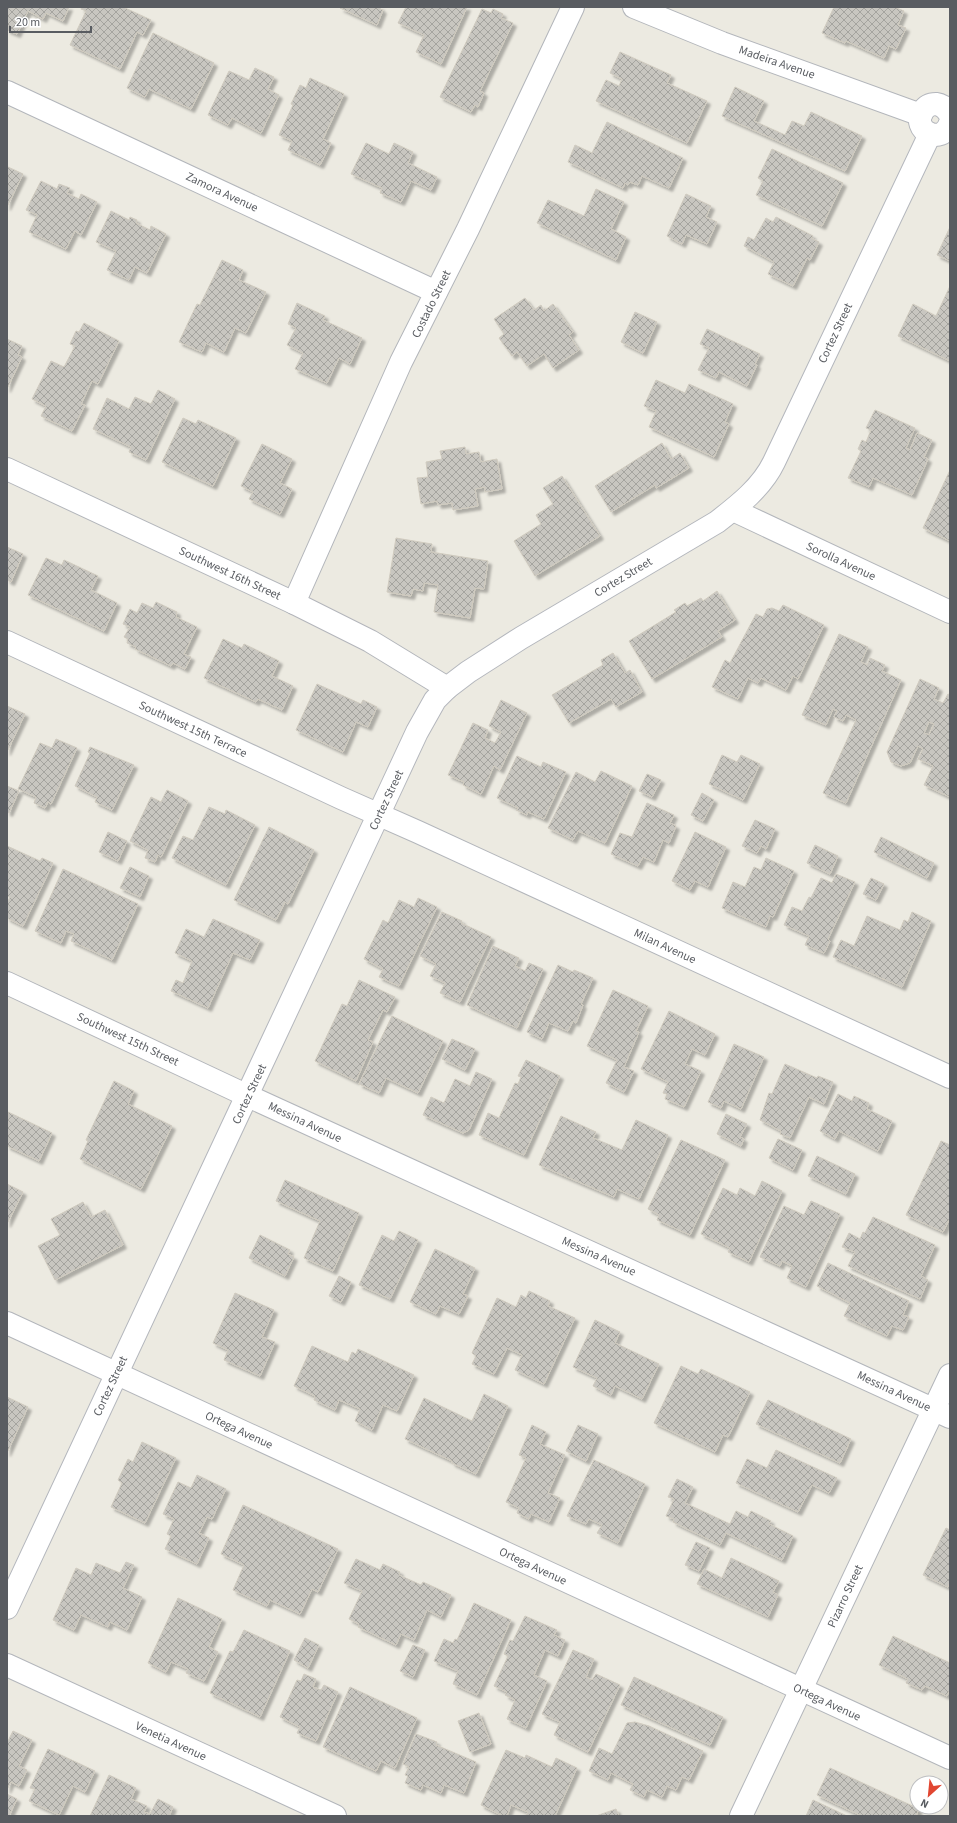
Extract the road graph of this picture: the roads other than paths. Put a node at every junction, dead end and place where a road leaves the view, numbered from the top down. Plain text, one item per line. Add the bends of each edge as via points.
1 (573, 7) edge
2 (634, 7) edge
3 (7, 92) edge
4 (920, 115) junction
5 (949, 115) edge
6 (930, 134) junction
7 (436, 292) junction
8 (7, 469) edge
9 (733, 510) junction
10 (294, 603) junction
11 (950, 612) edge
12 (7, 642) edge
13 (447, 688) junction
14 (379, 814) junction
15 (7, 983) edge
16 (950, 1077) edge
17 (248, 1096) junction
18 (7, 1323) edge
19 (116, 1373) junction
20 (950, 1375) edge
21 (942, 1413) edge
22 (7, 1608) edge
23 (7, 1665) edge
24 (801, 1690) junction
25 (950, 1758) edge
26 (335, 1816) edge
27 (741, 1816) edge

1 - 7 street, Costado Street
2 - 4 street, Madeira Avenue via 722,43
3 - 7 street, Zamora Avenue
4 - 5 street via 929,105 934,104
4 - 6 street via 921,126
5 - 6 street via 943,133
6 - 9 street, Cortez Street via 772,467 751,494
7 - 10 street, Costado Street via 401,362
8 - 10 street, Southwest 16th Street
9 - 11 street, Sorolla Avenue
9 - 13 street, Cortez Street via 704,530 521,638
10 - 13 street, Southwest 16th Street via 376,645
12 - 14 street, Southwest 15th Terrace
13 - 14 street, Cortez Street via 435,700 425,717
14 - 16 street, Milan Avenue
14 - 17 street, Cortez Street
15 - 17 street, Southwest 15th Street
17 - 19 street, Cortez Street
17 - 21 street, Messina Avenue
18 - 19 street, Ortega Avenue
19 - 22 street, Cortez Street
19 - 24 street, Ortega Avenue
20 - 21 street, Pizarro Street
21 - 24 street, Pizarro Street
23 - 26 street, Venetia Avenue
24 - 25 street, Ortega Avenue
24 - 27 street, Pizarro Street

